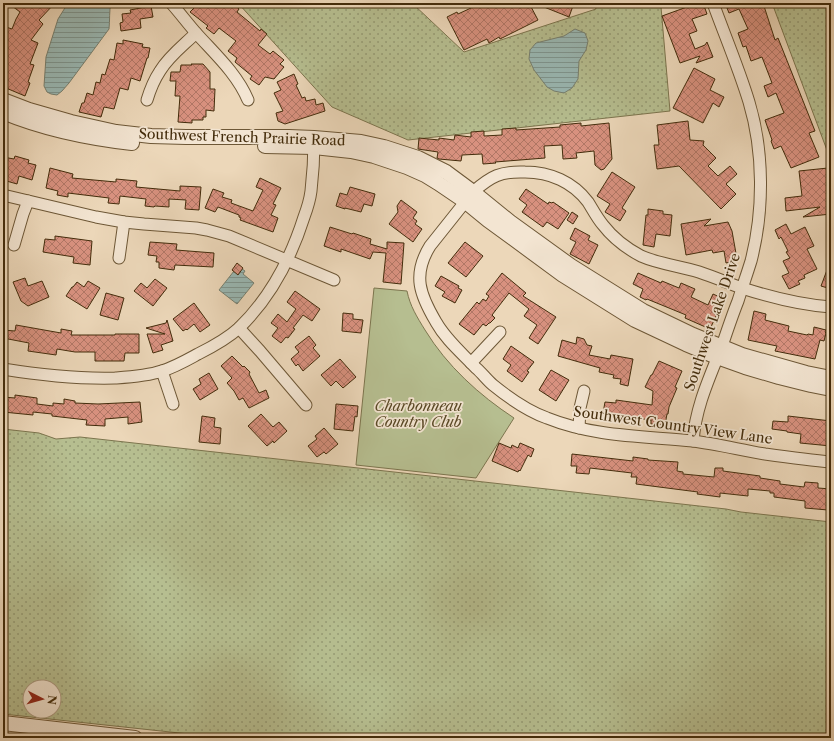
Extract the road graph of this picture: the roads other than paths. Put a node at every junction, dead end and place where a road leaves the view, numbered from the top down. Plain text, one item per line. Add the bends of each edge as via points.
1 (171, 3) edge
2 (713, 3) edge
3 (196, 33) junction
4 (3, 100) edge
5 (147, 100) dead end
6 (248, 100) dead end
7 (3, 112) edge
8 (314, 143) junction
9 (3, 195) edge
10 (469, 197) junction
11 (28, 201) junction
12 (124, 222) junction
13 (14, 245) dead end
14 (119, 258) dead end
15 (288, 260) junction
16 (334, 280) dead end
17 (742, 288) junction
18 (831, 308) edge
19 (239, 328) junction
20 (500, 332) dead end
21 (719, 352) junction
22 (471, 362) junction
23 (3, 369) edge
24 (162, 371) junction
25 (831, 378) edge
26 (831, 389) edge
27 (584, 391) dead end
28 (173, 404) dead end
29 (306, 405) dead end
30 (579, 428) junction
31 (693, 441) junction
32 (831, 462) edge
33 (3, 723) edge
34 (135, 738) edge

1 - 3 street
2 - 17 street, Southwest Lake Drive via 754,119 758,150 760,195 757,228
3 - 5 street via 170,57 160,71
3 - 6 street via 239,82
4 - 8 street, Southwest French Prairie Road via 64,120 116,132 151,136 289,137
7 - 8 street, Southwest French Prairie Road via 68,133 141,144 176,146
8 - 10 street, Southwest French Prairie Road via 361,142 418,158 446,172
8 - 15 street via 311,192 299,235
9 - 11 street
10 - 17 street, Southwest Country View Lane via 499,174 534,172 556,177 575,188 616,240 633,252
10 - 21 street, Southwest French Prairie Road via 643,311
10 - 22 street, Southwest Country View Lane via 430,246 420,270 420,287 439,327 457,350
11 - 12 street
11 - 13 street
12 - 14 street
12 - 15 street via 207,230 229,236
15 - 16 street
15 - 19 street via 270,290
17 - 18 street, Southwest Country View Lane via 803,304
17 - 21 street, Southwest Lake Drive
19 - 24 street via 213,346
19 - 29 street
20 - 22 street
21 - 25 street, Southwest French Prairie Road via 742,355
21 - 26 street, Southwest French Prairie Road via 745,367
21 - 31 street, Southwest Lake Drive via 702,394
22 - 30 street, Southwest Country View Lane via 493,385 509,397 546,418
23 - 24 street via 92,378 125,377
24 - 28 street
27 - 30 street
30 - 31 street, Southwest Country View Lane via 629,436
31 - 32 street, Southwest Country View Lane
33 - 34 street

